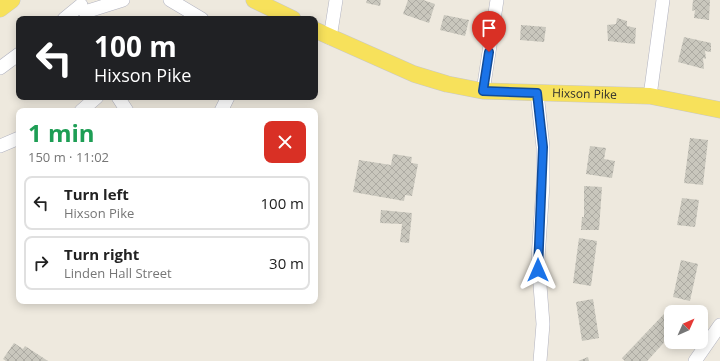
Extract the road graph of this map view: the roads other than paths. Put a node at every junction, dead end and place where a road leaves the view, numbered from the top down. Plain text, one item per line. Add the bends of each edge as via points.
1 (12, 0) edge
2 (123, 0) edge
3 (170, 0) edge
4 (254, 0) edge
5 (336, 0) edge
6 (497, 0) edge
7 (663, 0) edge
8 (0, 9) edge
9 (83, 9) edge
10 (269, 14) edge
11 (70, 16) edge
12 (197, 16) edge
13 (318, 32) edge
14 (330, 38) junction
15 (16, 56) edge
16 (0, 68) edge
17 (483, 91) junction
18 (537, 93) junction
19 (650, 96) junction
20 (94, 100) edge
21 (84, 108) edge
22 (720, 110) edge
23 (16, 139) edge
24 (0, 146) edge
25 (720, 325) edge
26 (540, 361) edge
27 (695, 361) edge

1 - 8 main road
2 - 9 street
3 - 12 street
4 - 10 main road
5 - 14 street
6 - 17 street
7 - 19 street
9 - 11 street
13 - 14 main road, Hixson Pike
14 - 17 main road, Hixson Pike via 414,74
15 - 16 street
17 - 18 main road, Hixson Pike
18 - 19 main road, Hixson Pike
18 - 26 street via 543,147 538,258 543,324
19 - 22 main road, Hixson Pike
20 - 21 street
23 - 24 street
25 - 27 street

